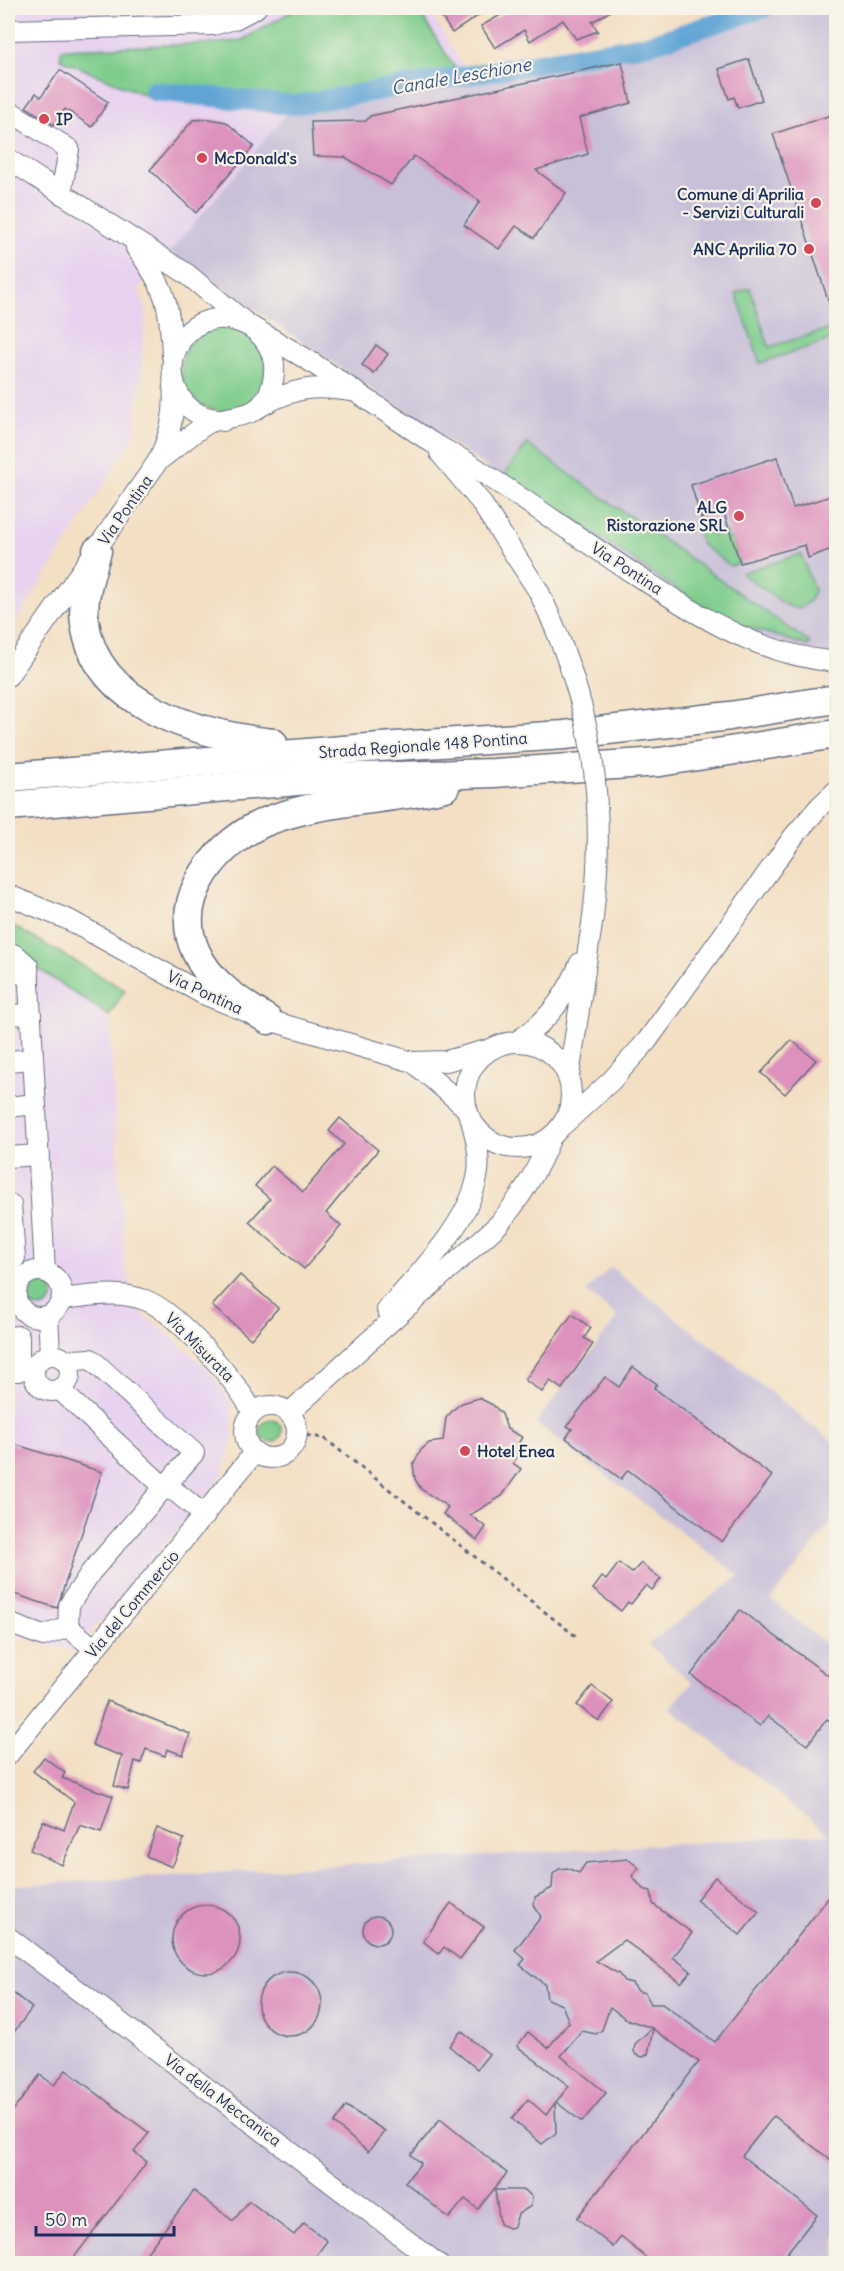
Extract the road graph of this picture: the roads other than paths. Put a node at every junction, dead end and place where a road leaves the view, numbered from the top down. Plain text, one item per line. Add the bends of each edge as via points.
1 (249, 9) edge
2 (8, 30) edge
3 (8, 110) edge
4 (8, 159) edge
5 (62, 194) junction
6 (127, 236) junction
7 (247, 324) junction
8 (172, 369) junction
9 (353, 392) junction
10 (256, 408) junction
11 (223, 421) junction
12 (431, 442) junction
13 (158, 461) junction
14 (97, 550) junction
15 (837, 662) edge
16 (8, 676) edge
17 (837, 699) edge
18 (837, 734) edge
19 (380, 747) junction
20 (494, 773) junction
21 (8, 777) edge
22 (837, 791) edge
23 (8, 806) edge
24 (8, 895) edge
25 (593, 917) junction
26 (8, 952) edge
27 (8, 969) edge
28 (29, 977) junction
29 (31, 1014) junction
30 (8, 1015) edge
31 (268, 1020) junction
32 (517, 1041) junction
33 (491, 1049) junction
34 (33, 1059) junction
35 (8, 1061) edge
36 (413, 1062) junction
37 (569, 1076) junction
38 (36, 1104) junction
39 (8, 1107) edge
40 (469, 1115) junction
41 (557, 1131) junction
42 (39, 1155) junction
43 (8, 1157) edge
44 (41, 1203) junction
45 (9, 1205) edge
46 (8, 1266) edge
47 (45, 1272) junction
48 (12, 1296) edge
49 (62, 1299) junction
50 (48, 1315) junction
51 (8, 1336) edge
52 (58, 1359) junction
53 (341, 1364) junction
54 (20, 1370) edge
55 (59, 1389) junction
56 (253, 1413) junction
57 (289, 1413) junction
58 (255, 1452) junction
59 (165, 1488) junction
60 (205, 1516) junction
61 (8, 1623) edge
62 (68, 1627) junction
63 (95, 1649) junction
64 (8, 1755) edge
65 (8, 1937) edge
66 (438, 2264) edge

1 - 2 street via 213,25
3 - 5 street via 69,149
4 - 5 street
5 - 6 street
6 - 7 street via 187,274
6 - 8 street via 158,276 170,310
7 - 8 street via 227,318 194,326 180,341
7 - 9 street
7 - 10 street via 264,339 273,363 271,386
8 - 11 street via 181,400 199,415
8 - 13 street via 175,405 170,434
9 - 10 street via 289,391
9 - 12 street
10 - 11 street via 240,418
11 - 13 street via 208,423
12 - 15 street, Via Pontina via 731,633 777,651
12 - 25 street, bridge via 480,501 539,592 579,689 593,752 599,806 599,862
13 - 14 street, Via Pontina
14 - 16 street, Via Pontina
14 - 19 highway via 87,590 85,623 94,651 110,677 135,699 194,728 239,739
17 - 19 highway, Strada Regionale 148 Pontina via 564,735
18 - 20 highway, Strada Regionale 148 Pontina via 660,762
19 - 21 highway, Strada Regionale 148 Pontina
20 - 23 highway, Strada Regionale 148 Pontina via 332,778
20 - 31 highway via 426,792 281,816 237,838 215,858 191,901 192,943 208,972 227,993
22 - 41 street via 794,836 647,1041
24 - 31 street, Via Pontina via 69,920 196,990
25 - 32 street via 586,947 565,993 541,1024
25 - 37 street
26 - 28 street via 28,966
27 - 28 street
28 - 29 street
29 - 30 street
29 - 34 street
31 - 36 street, Via Pontina
32 - 33 street
32 - 37 street via 549,1050
33 - 36 street, Via Pontina via 446,1061
33 - 40 street via 471,1070 466,1089
34 - 35 street
34 - 38 street
36 - 40 street, Via Pontina
37 - 41 street via 571,1101
38 - 39 street
38 - 42 street
40 - 41 street via 491,1141 512,1148 533,1147
40 - 53 street via 479,1163 468,1204 410,1283
41 - 53 street via 522,1195 498,1225
42 - 43 street
42 - 44 street
44 - 45 street
44 - 47 street
45 - 46 street via 15,1258
47 - 48 street via 26,1276
47 - 49 street via 59,1283
48 - 50 street via 27,1313
49 - 50 street
49 - 56 street, Via Misurata via 108,1294 138,1298 157,1306 236,1384
50 - 52 street
51 - 54 street via 19,1336
52 - 54 street via 43,1357
52 - 55 street via 69,1377
52 - 59 street via 91,1359 194,1453
53 - 57 street
54 - 55 street via 34,1375 47,1390
55 - 59 street
56 - 57 street via 275,1405
56 - 58 street via 245,1426 245,1435
57 - 58 street via 297,1425 295,1443 282,1456 274,1458
58 - 60 street, Via del Commercio
59 - 60 street via 176,1492
59 - 62 street via 91,1572 69,1605
60 - 63 street, Via del Commercio
61 - 62 street via 43,1636
62 - 63 street
63 - 64 street, Via del Commercio
65 - 66 street, Via della Meccanica

